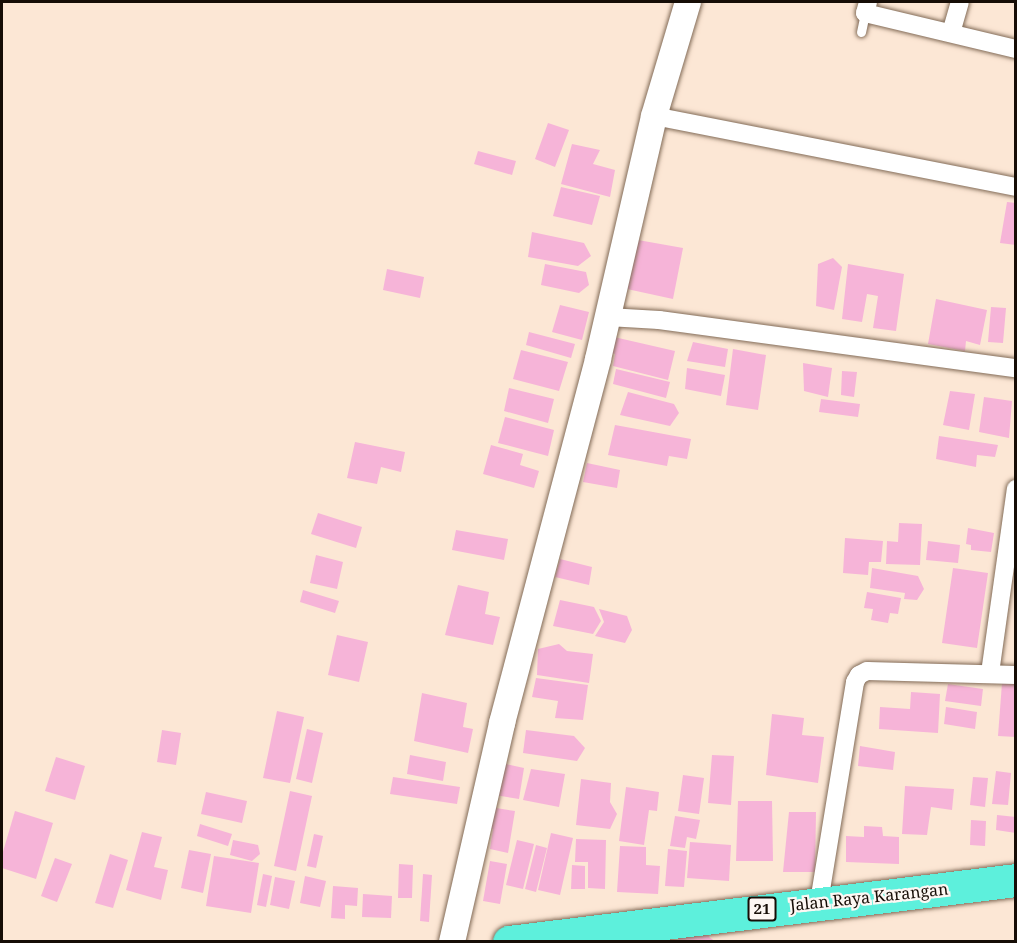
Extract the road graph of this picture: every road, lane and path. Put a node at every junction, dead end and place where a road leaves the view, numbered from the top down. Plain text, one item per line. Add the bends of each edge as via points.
1 (688, 2) edge
2 (960, 2) edge
3 (866, 7) edge
4 (861, 32) dead end
5 (951, 33) junction
6 (1016, 49) edge
7 (654, 116) junction
8 (1016, 187) edge
9 (608, 317) junction
10 (1016, 368) edge
11 (1016, 489) edge
12 (990, 674) junction
13 (1016, 675) edge
14 (1016, 880) edge
15 (819, 902) junction
16 (674, 931) edge
17 (452, 942) edge
18 (509, 942) edge

1 - 7 street
2 - 5 street
3 - 4 lane
3 - 5 street
5 - 6 street
7 - 8 street
7 - 9 street
9 - 10 street via 659,320
9 - 17 street via 502,723
11 - 12 street
12 - 13 street
12 - 15 street via 867,671 859,675
14 - 15 highway, Jalan Raya Karangan / 21
15 - 16 highway, Jalan Raya Karangan / 21
16 - 18 highway, Jalan Raya Karangan / 21

